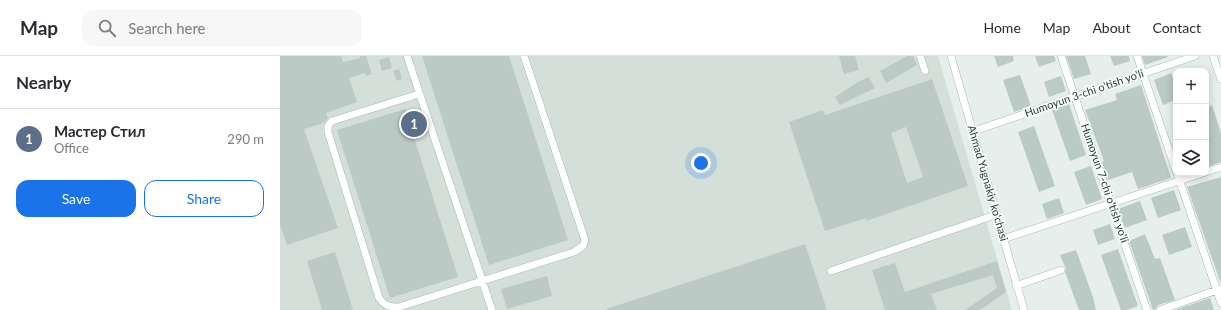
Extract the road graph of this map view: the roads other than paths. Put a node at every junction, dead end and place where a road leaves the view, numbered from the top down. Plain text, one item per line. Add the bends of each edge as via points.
1 (407, 56) edge
2 (524, 56) edge
3 (920, 56) edge
4 (951, 56) edge
5 (1062, 56) edge
6 (1137, 56) edge
7 (1195, 56) edge
8 (1213, 56) edge
9 (925, 71) dead end
10 (1143, 73) junction
11 (1221, 77) edge
12 (419, 94) junction
13 (1075, 95) junction
14 (974, 131) junction
15 (1173, 163) edge
16 (1221, 167) edge
17 (1209, 171) edge
18 (1177, 176) edge
19 (1194, 176) edge
20 (1179, 181) junction
21 (1112, 204) junction
22 (995, 215) junction
23 (1004, 239) junction
24 (1061, 270) dead end
25 (831, 271) dead end
26 (482, 280) junction
27 (1016, 286) junction
28 (1219, 289) edge
29 (1221, 303) edge
30 (492, 310) edge
31 (1024, 310) edge
32 (1147, 310) edge
33 (1160, 310) edge

1 - 12 street
2 - 26 street via 585,240 574,252
3 - 9 street
4 - 14 street, Ahmad Yugnakiy ko'chasi
5 - 13 street, Humoyun 7-chi o'tish yo'li
6 - 10 street
7 - 10 street, Humoyun 3-chi o'tish yo'li
8 - 11 street
10 - 13 street, Humoyun 3-chi o'tish yo'li
10 - 15 street
12 - 26 street
12 - 26 street via 332,121 328,126 379,298 384,305 399,307
13 - 14 street, Humoyun 3-chi o'tish yo'li
13 - 21 street, Humoyun 7-chi o'tish yo'li
14 - 22 street, Ahmad Yugnakiy ko'chasi
16 - 17 street
18 - 20 street
19 - 20 street
20 - 21 street
20 - 28 street
21 - 23 street
21 - 32 street, Humoyun 7-chi o'tish yo'li
22 - 23 street, Ahmad Yugnakiy ko'chasi
22 - 25 street
23 - 27 street, Ahmad Yugnakiy ko'chasi
24 - 27 street
26 - 30 street
27 - 31 street, Ahmad Yugnakiy ko'chasi
28 - 29 street
28 - 33 street

